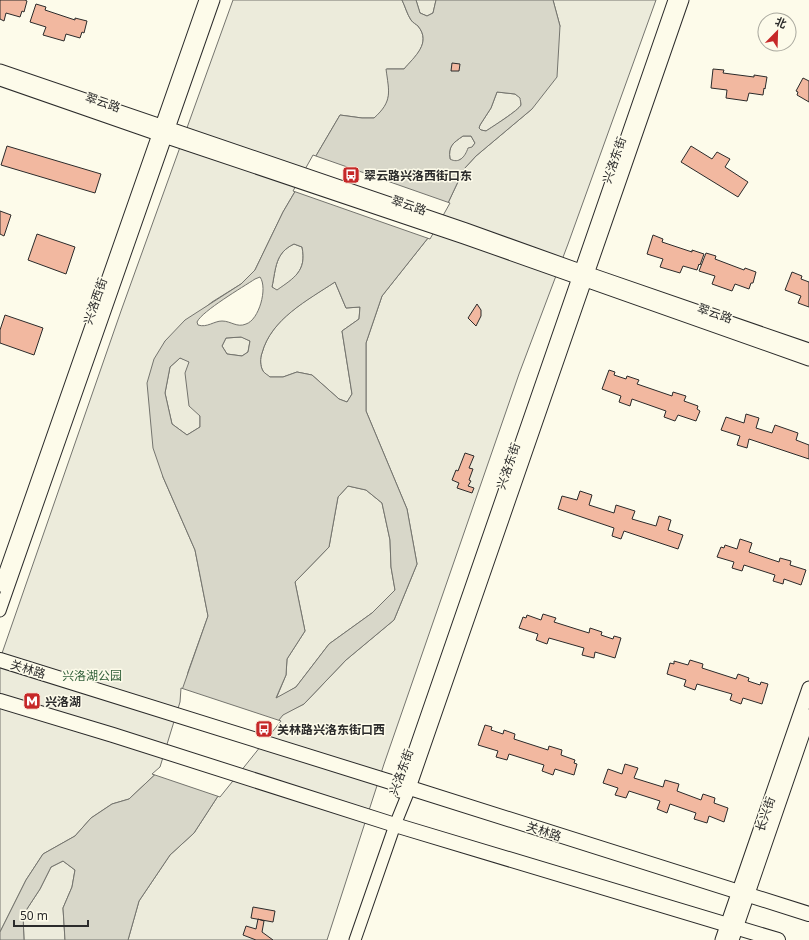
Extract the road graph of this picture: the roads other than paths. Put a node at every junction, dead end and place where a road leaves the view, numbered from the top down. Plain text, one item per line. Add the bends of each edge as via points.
1 (205, 0) edge
2 (214, 0) edge
3 (674, 0) edge
4 (683, 0) edge
5 (0, 70) edge
6 (0, 80) edge
7 (165, 131) junction
8 (583, 276) junction
9 (809, 349) edge
10 (809, 360) edge
11 (0, 586) edge
12 (0, 611) edge
13 (0, 660) edge
14 (809, 688) edge
15 (0, 701) edge
16 (809, 716) edge
17 (406, 787) junction
18 (392, 824) junction
19 (742, 894) junction
20 (809, 914) edge
21 (732, 930) edge
22 (349, 940) edge
23 (355, 940) edge
24 (722, 940) edge
25 (778, 940) edge

1 - 7 street, 兴洛西街
2 - 7 street, 兴洛西街
3 - 8 street, 兴洛东街
4 - 8 street, 兴洛东街
5 - 7 street, 翠云路
6 - 7 street, 翠云路
7 - 8 street, 翠云路
7 - 11 street, 兴洛西街
7 - 12 street, 兴洛西街
8 - 9 street, 翠云路
8 - 10 street, 翠云路
8 - 17 street, 兴洛东街
13 - 17 main road, 关林路
14 - 19 main road, 长兴街
15 - 18 main road
16 - 19 main road, 长兴街
17 - 18 street, 兴洛东街
17 - 19 main road, 关林路
18 - 21 main road
18 - 22 street, 兴洛东街
18 - 23 street, 兴洛东街
19 - 20 main road, 关林路
19 - 21 main road, 长兴街
21 - 24 main road, 长兴街
21 - 25 main road

